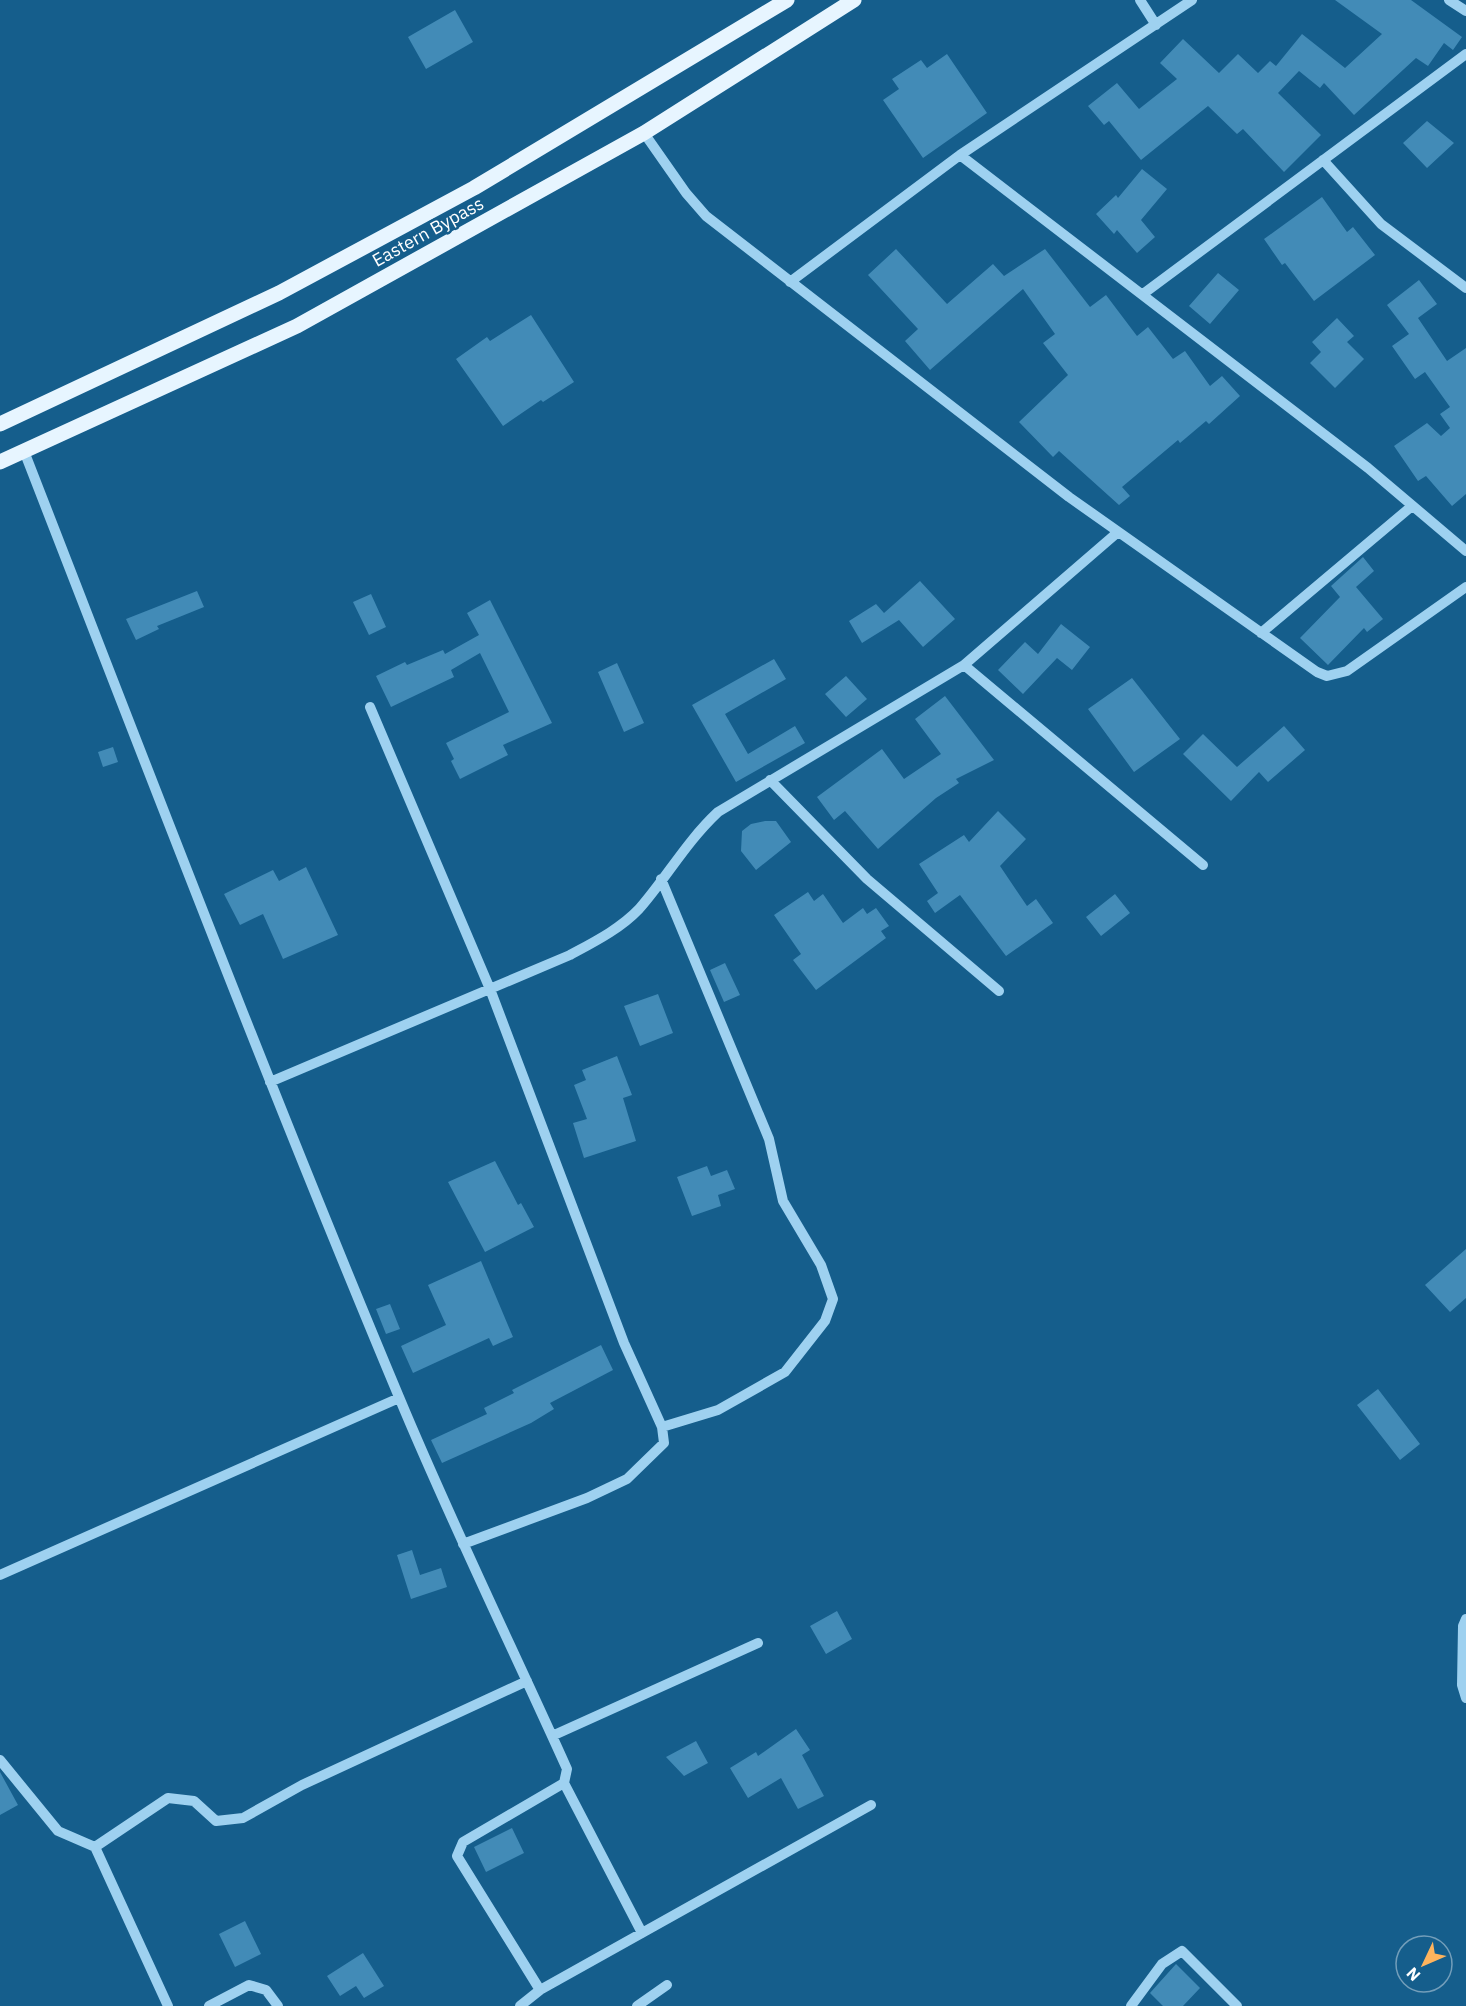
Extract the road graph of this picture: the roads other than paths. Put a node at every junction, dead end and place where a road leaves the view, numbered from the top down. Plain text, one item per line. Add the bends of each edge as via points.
1 (787, 0) edge
2 (854, 0) edge
3 (1140, 0) edge
4 (1192, 0) edge
5 (1449, 0) edge
6 (1466, 11) edge
7 (1156, 25) junction
8 (1466, 54) edge
9 (644, 133) junction
10 (960, 155) junction
11 (1323, 160) junction
12 (789, 282) junction
13 (1466, 288) edge
14 (1143, 294) junction
15 (0, 424) edge
16 (24, 451) junction
17 (0, 462) edge
18 (1412, 506) junction
19 (1118, 532) junction
20 (1466, 551) edge
21 (1466, 587) edge
22 (1262, 633) junction
23 (964, 665) junction
24 (370, 707) dead end
25 (770, 780) junction
26 (1203, 865) dead end
27 (661, 879) junction
28 (490, 989) junction
29 (999, 992) dead end
30 (270, 1082) junction
31 (399, 1398) junction
32 (662, 1427) junction
33 (463, 1544) junction
34 (0, 1575) edge
35 (1466, 1619) edge
36 (758, 1643) dead end
37 (527, 1681) junction
38 (1466, 1698) edge
39 (552, 1736) junction
40 (0, 1760) edge
41 (564, 1783) junction
42 (871, 1805) dead end
43 (95, 1847) junction
44 (642, 1933) junction
45 (667, 1985) dead end
46 (540, 1990) junction
47 (168, 2006) edge
48 (209, 2006) edge
49 (278, 2006) edge
50 (520, 2006) edge
51 (637, 2006) edge
52 (1131, 2006) edge
53 (1237, 2006) edge

1 - 15 main road, Eastern Bypass via 587,122 402,227 279,293
2 - 9 main road, Eastern Bypass
3 - 7 street
4 - 7 street
5 - 6 street
7 - 10 street
8 - 11 street
9 - 12 street via 706,216
9 - 16 main road, Eastern Bypass via 297,326
10 - 12 street
10 - 14 street
11 - 13 street via 1381,224
11 - 14 street
12 - 19 street
14 - 18 street
16 - 17 main road, Eastern Bypass
16 - 30 street
18 - 20 street
18 - 22 street
19 - 22 street
19 - 23 street
21 - 22 street via 1337,676 1317,672
23 - 25 street
23 - 26 street
24 - 28 street
25 - 27 street via 718,812 694,835
25 - 29 street via 867,879
27 - 28 street via 638,910 607,934 570,955
27 - 32 street via 770,1139 783,1201 821,1265 833,1299 825,1321 785,1372 717,1410
28 - 30 street
28 - 32 street via 624,1343
30 - 31 street
31 - 33 street
31 - 34 street
32 - 33 street via 664,1443 627,1479
33 - 37 street
35 - 38 street via 1462,1685
36 - 39 street
37 - 39 street
37 - 43 street via 302,1785 243,1818 216,1821 194,1801 168,1798
39 - 41 street via 567,1769
40 - 43 street via 58,1831
41 - 44 street
41 - 46 street via 463,1842 457,1856
42 - 44 street
43 - 47 street
44 - 46 street
45 - 51 street
46 - 50 street
48 - 49 street via 249,1985 266,1990
52 - 53 street via 1162,1964 1182,1952

